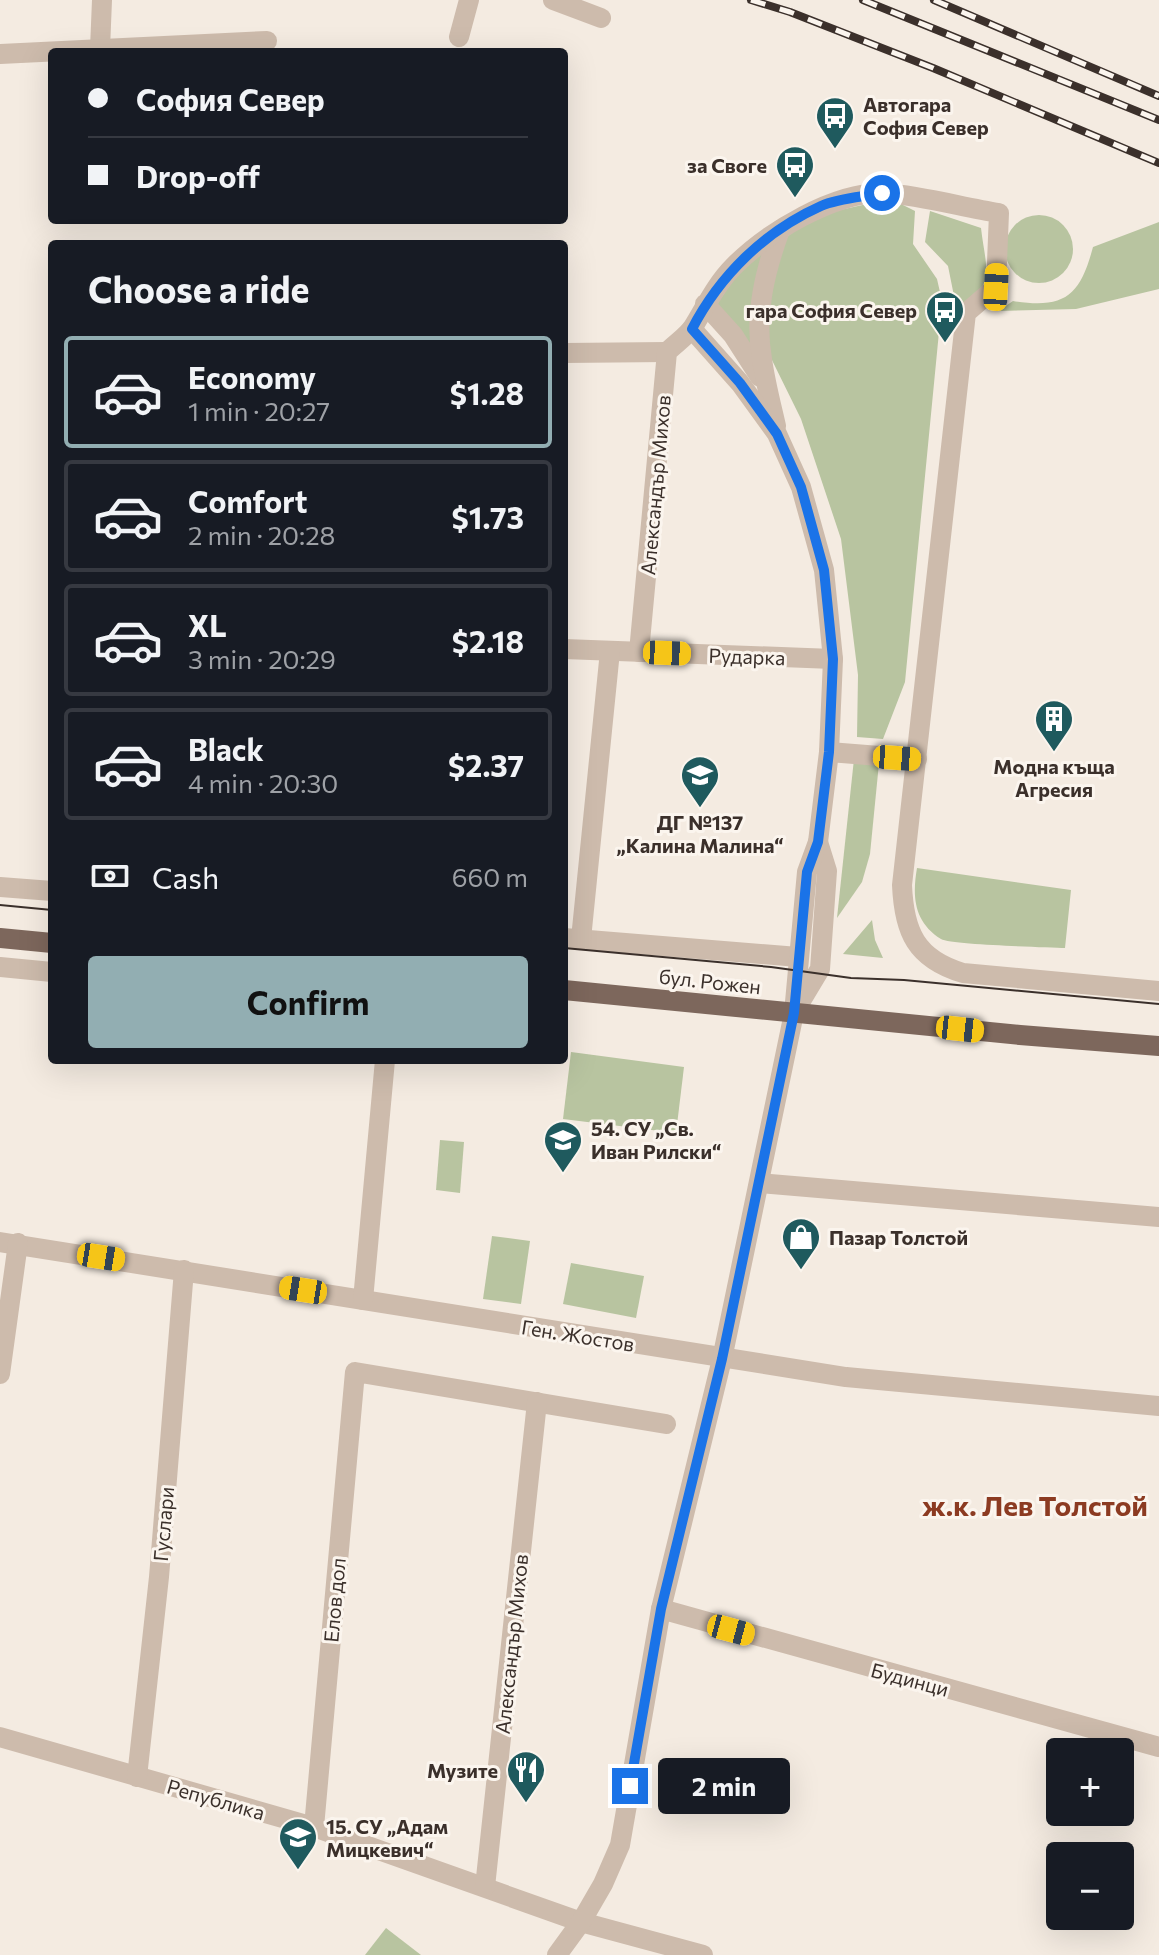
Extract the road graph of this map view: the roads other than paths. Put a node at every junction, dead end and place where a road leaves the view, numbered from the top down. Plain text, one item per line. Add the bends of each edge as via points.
1 (102, 0) edge
2 (469, 0) edge
3 (553, 0) edge
4 (601, 18) dead end
5 (459, 37) dead end
6 (267, 41) dead end
7 (100, 48) edge
8 (121, 48) edge
9 (48, 52) edge
10 (0, 54) edge
11 (780, 230) junction
12 (705, 304) junction
13 (692, 329) junction
14 (667, 352) junction
15 (568, 353) edge
16 (770, 395) junction
17 (777, 434) junction
18 (568, 649) edge
19 (610, 651) junction
20 (639, 652) junction
21 (833, 659) junction
22 (829, 752) junction
23 (917, 759) junction
24 (818, 842) junction
25 (0, 887) edge
26 (48, 891) edge
27 (0, 938) edge
28 (572, 938) edge
29 (48, 943) edge
30 (798, 957) junction
31 (0, 967) edge
32 (48, 972) edge
33 (1159, 991) edge
34 (568, 993) edge
35 (794, 1013) junction
36 (1159, 1046) edge
37 (385, 1064) edge
38 (759, 1183) junction
39 (1159, 1217) edge
40 (9, 1242) edge
41 (184, 1270) junction
42 (363, 1300) junction
43 (722, 1359) junction
44 (0, 1374) edge
45 (537, 1402) junction
46 (1159, 1406) edge
47 (666, 1424) dead end
48 (661, 1609) junction
49 (0, 1737) edge
50 (1159, 1747) edge
51 (137, 1777) junction
52 (314, 1827) junction
53 (485, 1887) junction
54 (581, 1922) junction
55 (557, 1955) edge
56 (703, 1955) edge

1 - 7 street
2 - 5 street
3 - 4 street
6 - 8 street
9 - 10 street
11 - 12 street via 733,267
11 - 16 street via 766,267 761,306 761,356
11 - 23 street via 821,206 882,193 999,213 996,287 966,313
12 - 13 street
12 - 16 street via 733,335
13 - 14 street
13 - 17 street
14 - 15 street
14 - 20 street, Александър Михов
16 - 17 street
17 - 21 street via 801,487 824,570
18 - 19 street, Рударка
19 - 20 street, Рударка
19 - 28 street
20 - 21 street, Рударка
21 - 22 street
22 - 23 street
22 - 24 street
23 - 33 street via 902,885 903,907 916,944 943,967 963,973
24 - 30 street via 807,872
24 - 35 street via 827,871 820,969
25 - 26 street
27 - 29 main road
28 - 30 street, бул. Рожен
30 - 35 street
31 - 32 street
34 - 35 main road, бул. Рожен
35 - 36 main road, бул. Рожен
35 - 38 street
37 - 42 street
38 - 39 street
38 - 43 street
40 - 41 street, Ген. Жостов
40 - 44 street
41 - 42 street, Ген. Жостов
41 - 51 street, Гуслари
42 - 43 street, Ген. Жостов
43 - 46 street, Ген. Жостов via 846,1377
43 - 48 street
45 - 47 street
45 - 52 street, Елов дол via 355,1372
45 - 53 street, Александър Михов
48 - 50 street, Будинци
48 - 54 street via 620,1845
49 - 51 street, Република
51 - 52 street, Република
52 - 53 street, Република
53 - 54 street, Република
54 - 55 street
54 - 56 street, Република

